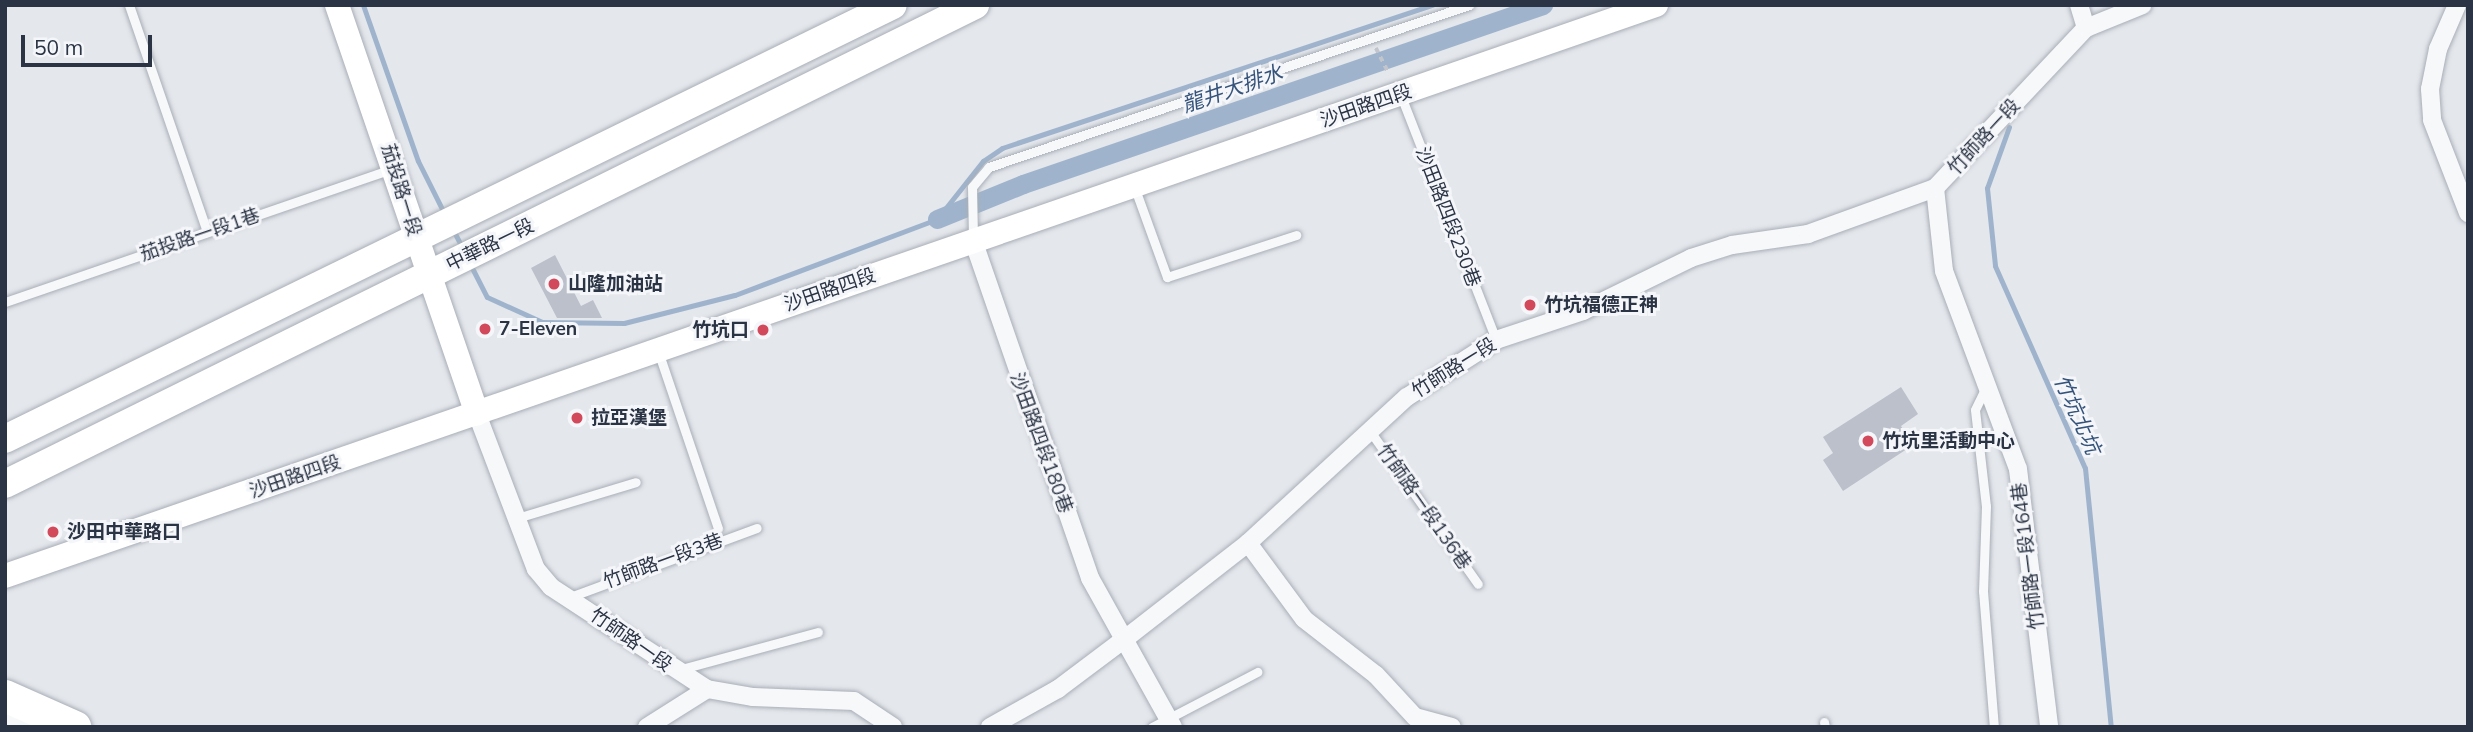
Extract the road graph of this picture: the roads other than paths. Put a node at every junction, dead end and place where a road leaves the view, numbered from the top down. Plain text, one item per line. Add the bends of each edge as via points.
1 (130, 5) edge
2 (337, 5) edge
3 (893, 5) edge
4 (975, 5) edge
5 (1469, 5) edge
6 (1656, 5) edge
7 (2079, 5) edge
8 (2143, 5) edge
9 (2459, 5) edge
10 (2468, 10) edge
11 (2086, 28) junction
12 (1396, 88) junction
13 (396, 167) junction
14 (1133, 184) junction
15 (1935, 188) junction
16 (2468, 213) edge
17 (207, 232) junction
18 (1296, 235) dead end
19 (415, 240) junction
20 (973, 240) junction
21 (432, 274) junction
22 (5, 302) edge
23 (1496, 340) junction
24 (658, 351) junction
25 (1986, 387) junction
26 (477, 414) junction
27 (1370, 431) junction
28 (5, 439) edge
29 (636, 482) dead end
30 (5, 484) edge
31 (515, 519) junction
32 (718, 528) dead end
33 (757, 528) dead end
34 (1248, 543) junction
35 (5, 576) edge
36 (1478, 584) dead end
37 (570, 597) junction
38 (818, 632) dead end
39 (1126, 638) junction
40 (674, 671) junction
41 (1257, 672) dead end
42 (707, 689) junction
43 (5, 695) edge
44 (5, 714) edge
45 (1171, 722) edge
46 (34, 727) edge
47 (75, 727) edge
48 (647, 727) edge
49 (893, 727) edge
50 (990, 727) edge
51 (1152, 727) edge
52 (1452, 727) edge
53 (1994, 727) edge
54 (2049, 727) edge

1 - 17 lane
2 - 13 street, 茄投路一段
3 - 19 main road, 中華路一段
4 - 21 main road, 中華路一段
5 - 20 lane via 989,167 972,187
6 - 12 street, 沙田路四段
7 - 11 street
8 - 11 street, 竹師路一段
9 - 10 street
9 - 16 street via 2438,49 2430,89 2432,120
11 - 15 street, 竹師路一段
12 - 14 street, 沙田路四段
12 - 23 lane, 沙田路四段230巷
13 - 17 lane, 茄投路一段1巷
13 - 19 street, 茄投路一段
14 - 18 lane via 1167,277
14 - 20 street, 沙田路四段
15 - 23 street, 竹師路一段 via 1808,234 1732,245 1691,257 1583,311
15 - 25 street, 竹師路一段164巷 via 1944,271
17 - 22 lane, 茄投路一段1巷
19 - 21 street, 茄投路一段
19 - 28 main road, 中華路一段
20 - 24 street, 沙田路四段
20 - 39 street, 沙田路四段180巷 via 1090,578
21 - 26 street, 茄投路一段
21 - 30 main road, 中華路一段
23 - 27 street, 竹師路一段 via 1406,397
24 - 26 street, 沙田路四段
24 - 32 lane
25 - 53 lane via 1975,410 1986,506 1983,591
25 - 54 street, 竹師路一段164巷 via 2018,469
26 - 31 street, 竹師路一段
26 - 35 street, 沙田路四段
27 - 34 street, 竹師路一段
27 - 36 lane, 竹師路一段136巷
29 - 31 lane
31 - 37 street, 竹師路一段 via 536,569 551,587
33 - 37 lane, 竹師路一段3巷 via 666,557
34 - 39 street, 竹師路一段
34 - 52 street via 1304,619 1376,675 1415,717
37 - 40 street, 竹師路一段
38 - 40 lane
39 - 45 street, 沙田路四段180巷
39 - 50 street, 竹師路一段 via 1058,689
40 - 42 street, 竹師路一段
41 - 45 lane
42 - 48 street
42 - 49 street, 竹師路一段 via 753,697 854,701
43 - 47 highway
44 - 46 street
45 - 51 lane

